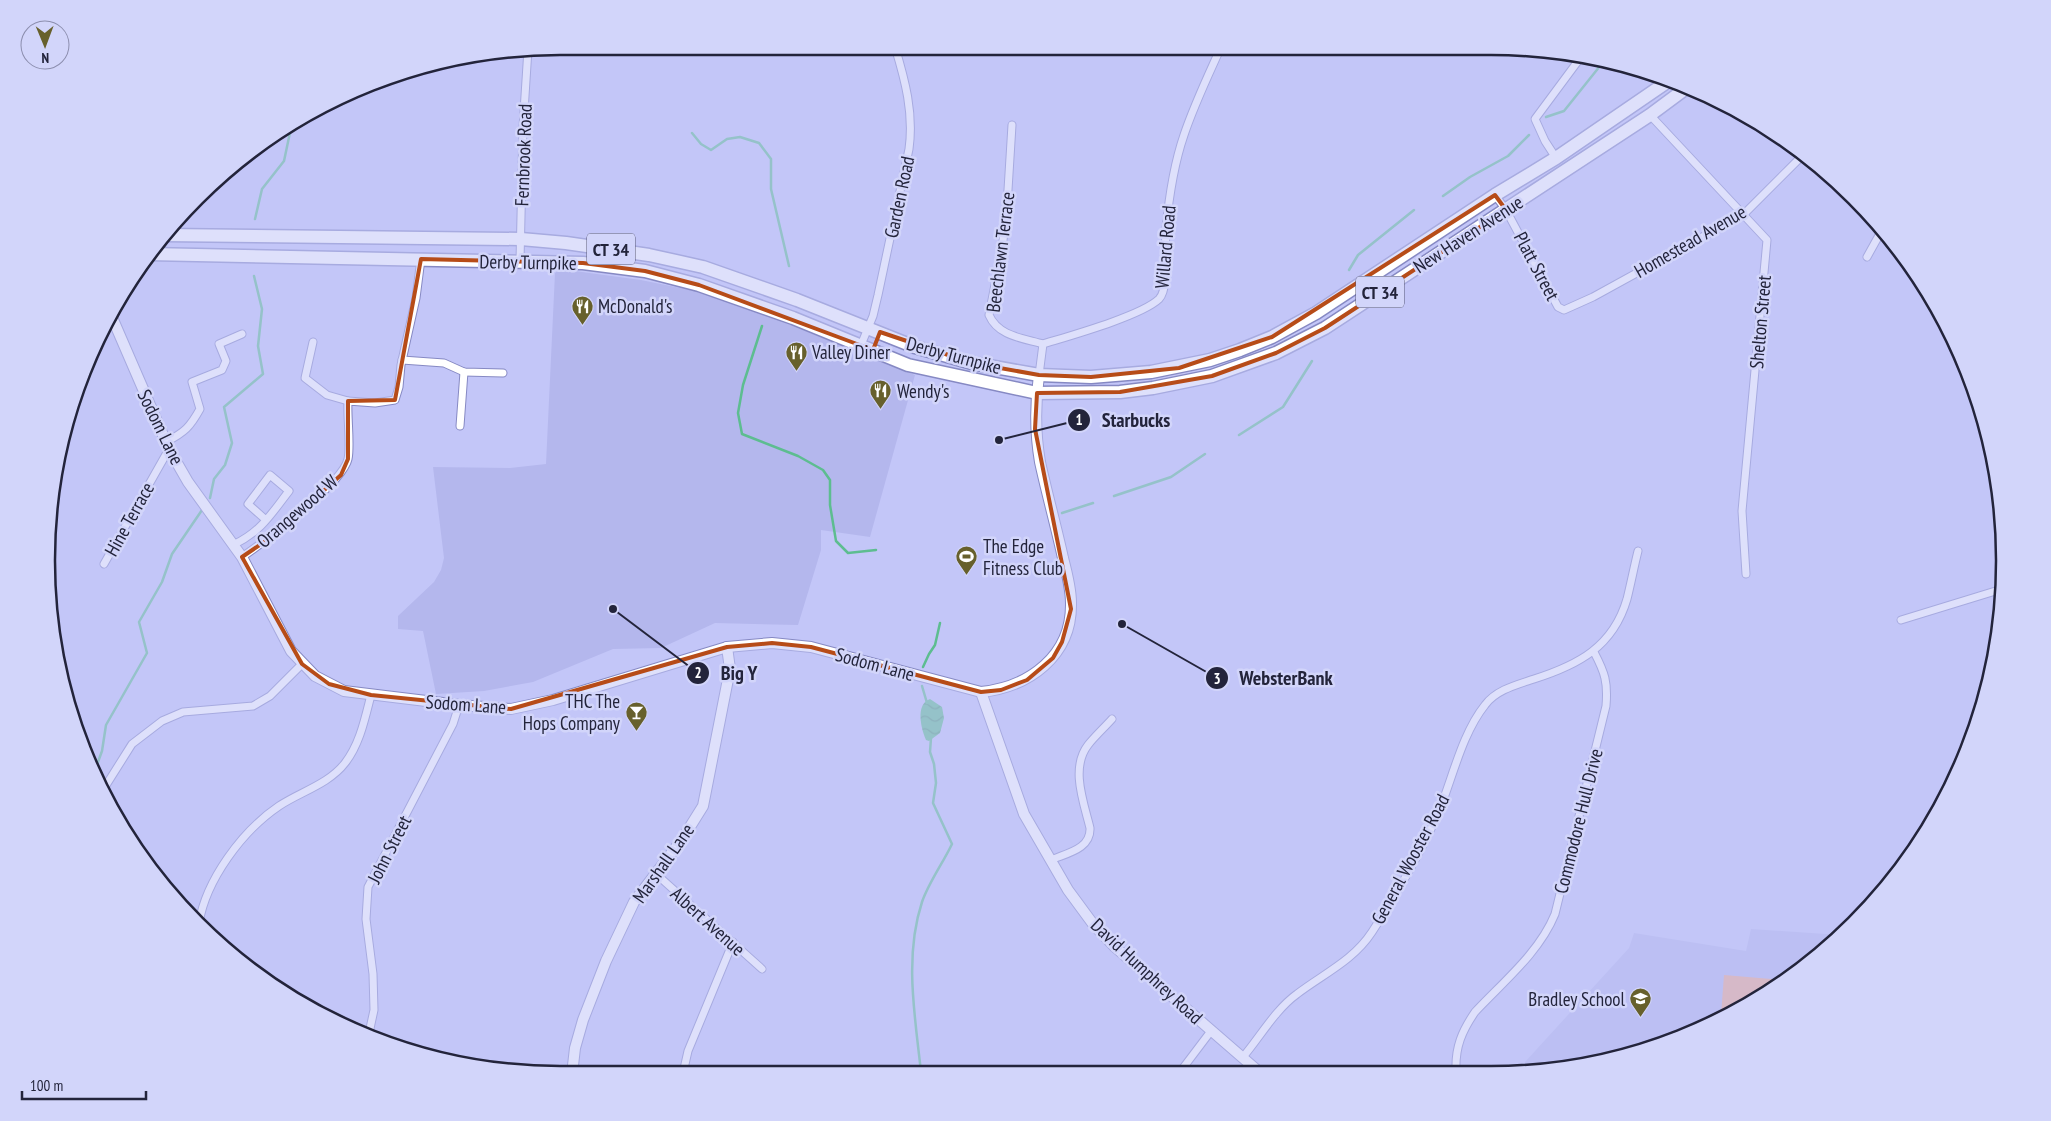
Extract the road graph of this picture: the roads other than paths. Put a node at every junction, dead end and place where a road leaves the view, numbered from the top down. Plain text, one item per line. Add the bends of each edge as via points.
1 (897, 55) edge
2 (1218, 55) edge
3 (528, 56) edge
4 (1577, 63) edge
5 (1662, 85) edge
6 (1681, 92) edge
7 (1650, 115) junction
8 (1012, 126) dead end
9 (1556, 158) junction
10 (1799, 159) edge
11 (1495, 195) junction
12 (1506, 210) junction
13 (1744, 214) junction
14 (173, 235) edge
15 (1879, 236) edge
16 (521, 240) junction
17 (546, 241) junction
18 (158, 254) edge
19 (1867, 257) dead end
20 (421, 259) junction
21 (520, 261) junction
22 (545, 262) junction
23 (1564, 310) joint
24 (115, 323) edge
25 (868, 327) junction
26 (880, 332) junction
27 (242, 334) dead end
28 (313, 342) dead end
29 (1043, 344) junction
30 (867, 347) junction
31 (402, 360) junction
32 (464, 372) junction
33 (503, 373) dead end
34 (1039, 375) junction
35 (1037, 393) junction
36 (348, 402) junction
37 (460, 426) dead end
38 (168, 445) junction
39 (266, 520) junction
40 (233, 545) junction
41 (1638, 551) dead end
42 (242, 558) junction
43 (104, 564) dead end
44 (1746, 574) dead end
45 (1995, 591) edge
46 (1901, 620) dead end
47 (727, 647) junction
48 (1594, 652) junction
49 (302, 664) junction
50 (981, 692) junction
51 (371, 695) junction
52 (459, 705) junction
53 (1112, 719) dead end
54 (107, 784) edge
55 (1052, 860) junction
56 (655, 873) junction
57 (201, 915) edge
58 (733, 942) junction
59 (762, 969) dead end
60 (370, 1029) edge
61 (1211, 1031) junction
62 (1243, 1057) junction
63 (573, 1066) edge
64 (685, 1066) edge
65 (1185, 1066) edge
66 (1253, 1066) edge
67 (1456, 1066) edge

1 - 25 street, Garden Road via 909,104 911,137 878,295
2 - 29 street, Willard Road via 1184,135 1176,165 1165,230 1165,284 1161,297 1129,315
3 - 16 street, Fernbrook Road
4 - 9 street via 1535,118
5 - 9 highway, New Haven Avenue / CT 34
6 - 7 highway, New Haven Avenue / CT 34
7 - 12 highway, New Haven Avenue / CT 34
7 - 13 street, Shelton Street
8 - 29 street, Beechlawn Terrace via 1005,223 989,315 1002,332
9 - 11 highway, New Haven Avenue / CT 34
10 - 13 street, Homestead Avenue
11 - 12 street, Platt Street
11 - 34 highway, New Haven Avenue / CT 34 via 1316,313 1248,347 1210,360 1151,372 1092,377
12 - 23 street, Platt Street via 1558,307
12 - 35 highway, New Haven Avenue / CT 34 via 1326,328 1276,353 1212,376 1154,388 1112,393
13 - 23 street, Homestead Avenue
13 - 44 street, Shelton Street via 1767,240 1742,511
14 - 16 highway, Derby Turnpike / CT 34
15 - 19 street
16 - 17 highway, Derby Turnpike / CT 34
16 - 21 street, Fernbrook Road
17 - 22 highway
17 - 25 highway, Derby Turnpike / CT 34 via 650,255 703,267
18 - 20 highway, Derby Turnpike / CT 34
20 - 21 highway, Derby Turnpike / CT 34
20 - 31 street
21 - 22 highway, Derby Turnpike / CT 34
22 - 30 highway, Derby Turnpike / CT 34 via 638,270 700,285
24 - 38 street, Sodom Lane
25 - 26 highway, Derby Turnpike / CT 34
25 - 30 street, Garden Road
26 - 30 highway
26 - 34 highway, Derby Turnpike / CT 34 via 915,347 972,363
27 - 38 street via 219,344 226,361 222,370 192,382 200,409 192,425
28 - 36 street via 305,378 327,395
29 - 34 street
30 - 35 highway, Derby Turnpike / CT 34 via 908,365
31 - 32 street via 444,363
31 - 36 street via 395,400
32 - 33 street
32 - 37 street
34 - 35 street, Sodom Lane
35 - 50 street, Sodom Lane via 1035,429 1072,602 1069,621 1058,650 1041,669 1027,680 1001,690
36 - 42 street, Orangewood W via 348,459 341,475 273,536
38 - 40 street, Sodom Lane via 188,482
38 - 43 street, Hine Terrace
39 - 39 street via 289,491 270,475 248,504
39 - 40 street via 252,535
40 - 42 street, Sodom Lane
41 - 48 street via 1626,601 1612,630
42 - 49 street, Sodom Lane via 291,651
45 - 46 street
47 - 50 street, Sodom Lane via 772,643 811,647
47 - 52 street, Sodom Lane via 553,700 511,709
47 - 56 street, Marshall Lane via 730,669 703,806
48 - 62 street, General Wooster Road via 1560,671 1511,686 1486,703 1474,719 1436,817 1368,938 1357,952 1285,1004
48 - 67 street, Commodore Hull Drive via 1608,684 1606,706 1555,914 1536,947 1466,1025 1458,1045
49 - 51 street, Sodom Lane via 315,676 344,691
49 - 54 street via 259,703 242,708 176,714 162,721 132,744
50 - 55 street, David Humphrey Road via 1024,814
51 - 52 street, Sodom Lane
51 - 57 street via 357,742 347,761 325,780 279,805 239,842 208,891
52 - 60 street, John Street via 453,724 368,887 366,919 374,1010
53 - 55 street via 1087,745 1080,761 1079,775 1090,837 1083,846
55 - 61 street, David Humphrey Road via 1068,890 1104,936
56 - 58 street, Albert Avenue
56 - 63 street, Marshall Lane via 634,902 606,961 583,1020
58 - 59 street, Albert Avenue
58 - 64 street
61 - 62 street, David Humphrey Road
61 - 65 street
62 - 66 street, David Humphrey Road

